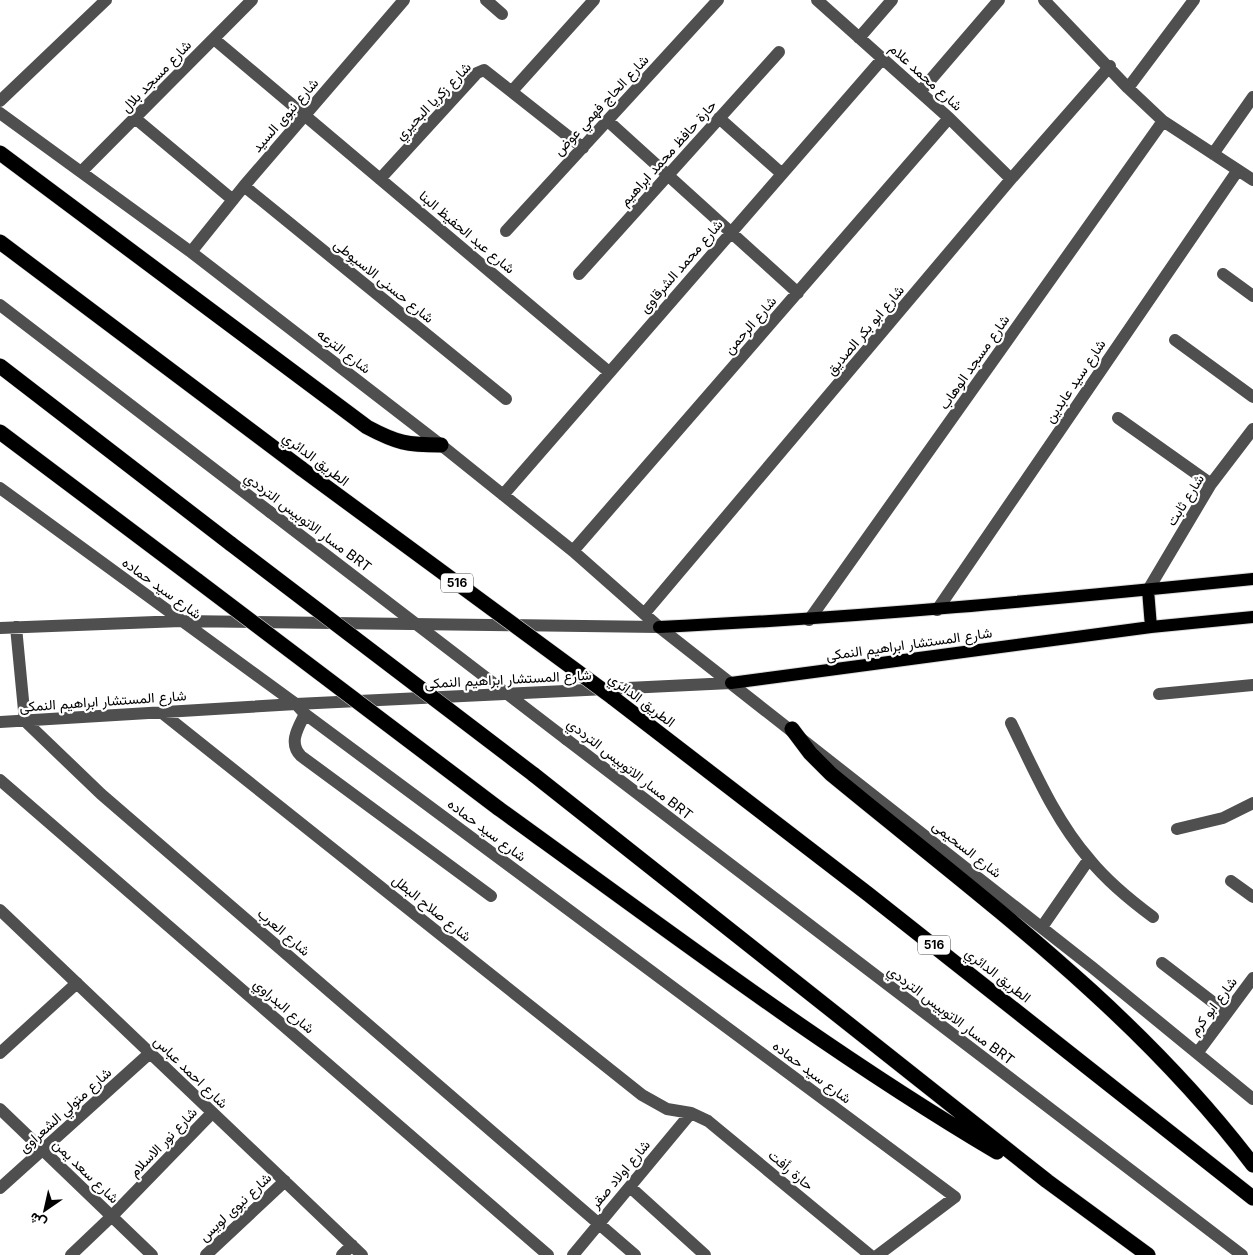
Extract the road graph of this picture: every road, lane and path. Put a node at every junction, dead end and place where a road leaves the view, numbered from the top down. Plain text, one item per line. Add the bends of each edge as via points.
1 (106, 0) edge
2 (252, 0) edge
3 (404, 0) edge
4 (486, 0) edge
5 (594, 0) edge
6 (718, 0) edge
7 (817, 0) edge
8 (892, 0) edge
9 (999, 0) edge
10 (1044, 0) edge
11 (1194, 0) edge
12 (502, 14) dead end
13 (214, 38) junction
14 (859, 38) junction
15 (779, 52) dead end
16 (883, 58) junction
17 (1110, 66) junction
18 (1128, 88) junction
19 (512, 91) junction
20 (920, 92) junction
21 (1253, 97) edge
22 (0, 101) edge
23 (0, 113) edge
24 (305, 115) junction
25 (719, 118) junction
26 (949, 118) junction
27 (136, 119) junction
28 (608, 121) junction
29 (1163, 121) junction
30 (582, 148) junction
31 (0, 153) edge
32 (1213, 154) junction
33 (1238, 170) junction
34 (82, 172) junction
35 (781, 173) junction
36 (668, 176) junction
37 (380, 179) junction
38 (1011, 179) junction
39 (1253, 180) edge
40 (244, 186) junction
41 (233, 200) junction
42 (506, 231) dead end
43 (731, 232) junction
44 (0, 242) edge
45 (191, 252) junction
46 (579, 274) dead end
47 (1223, 274) dead end
48 (798, 293) junction
49 (1253, 296) edge
50 (0, 305) edge
51 (1175, 340) dead end
52 (0, 366) edge
53 (609, 372) junction
54 (1253, 397) edge
55 (506, 400) dead end
56 (1118, 418) dead end
57 (1253, 430) edge
58 (0, 432) edge
59 (441, 444) junction
60 (1211, 484) junction
61 (0, 488) edge
62 (503, 494) junction
63 (573, 551) junction
64 (1253, 579) edge
65 (1148, 590) junction
66 (937, 610) junction
67 (644, 614) junction
68 (1253, 617) edge
69 (809, 620) junction
70 (181, 621) junction
71 (16, 627) junction
72 (659, 627) junction
73 (1150, 627) junction
74 (0, 628) edge
75 (731, 683) junction
76 (1253, 685) edge
77 (1159, 694) dead end
78 (300, 709) junction
79 (161, 712) junction
80 (25, 721) junction
81 (0, 722) edge
82 (1011, 723) dead end
83 (792, 729) junction
84 (0, 780) edge
85 (1253, 804) edge
86 (1177, 829) dead end
87 (1089, 859) junction
88 (1231, 881) dead end
89 (491, 896) dead end
90 (1253, 897) edge
91 (1, 914) edge
92 (1153, 917) dead end
93 (1042, 928) junction
94 (1162, 963) dead end
95 (1253, 978) edge
96 (77, 983) junction
97 (1227, 1013) junction
98 (1198, 1052) junction
99 (0, 1053) edge
100 (150, 1053) junction
101 (1253, 1099) edge
102 (0, 1109) edge
103 (212, 1113) junction
104 (691, 1113) junction
105 (43, 1150) junction
106 (1253, 1165) edge
107 (285, 1181) junction
108 (1047, 1182) junction
109 (630, 1186) junction
110 (0, 1188) edge
111 (1253, 1198) edge
112 (112, 1216) junction
113 (600, 1223) junction
114 (352, 1246) junction
115 (879, 1254) edge
116 (71, 1255) edge
117 (152, 1255) edge
118 (206, 1255) edge
119 (342, 1255) edge
120 (362, 1255) edge
121 (548, 1255) edge
122 (573, 1255) edge
123 (635, 1255) edge
124 (705, 1255) edge
125 (1148, 1255) edge
126 (1242, 1255) edge

1 - 22 street
2 - 13 street, شارع مسجد بلال
3 - 24 street, شارع نبوى السيد
4 - 12 street
5 - 19 street
6 - 28 street, شارع الحاج فهمي عوض
7 - 14 street, شارع محمد علام
8 - 14 street
9 - 20 street
10 - 17 street
11 - 18 street
13 - 24 street, شارع عبد الحفيظ البنا
13 - 27 street, شارع مسجد بلال
14 - 16 street, شارع محمد علام
15 - 25 street, حارة حافظ محمد ابراهيم
16 - 20 street, شارع محمد علام
16 - 35 street, شارع محمد الشرقاوى
17 - 18 street
17 - 38 street, شارع ابو بكر الصديق
18 - 29 street
19 - 30 street, شارع زكريا البحيري
19 - 37 street, شارع زكريا البحيري via 488,71 479,71
20 - 26 street, شارع محمد علام
21 - 32 street
23 - 34 street, شارع الترعه
24 - 37 street, شارع عبد الحفيظ البنا
24 - 40 street, شارع نبوى السيد
25 - 35 street
25 - 36 street, حارة حافظ محمد ابراهيم
26 - 38 street, شارع محمد علام
26 - 48 street, شارع الرحمن
27 - 34 street, شارع مسجد بلال
27 - 41 street
28 - 30 street, شارع الحاج فهمي عوض
28 - 36 street
29 - 32 street
29 - 69 street, شارع مسجد الوهاب
30 - 42 street, شارع الحاج فهمي عوض
31 - 59 highway via 367,427 412,445
32 - 33 street
33 - 39 street
33 - 66 street, شارع سيد عابدين
34 - 45 street, شارع الترعه
35 - 43 street, شارع محمد الشرقاوى
36 - 43 street
36 - 46 street, حارة حافظ محمد ابراهيم
37 - 53 street, شارع عبد الحفيظ البنا
38 - 67 street, شارع ابو بكر الصديق
40 - 41 street, شارع نبوى السيد
40 - 55 street, شارع حسنى الاسيوطى
41 - 45 street, شارع نبوى السيد
43 - 48 street
43 - 53 street, شارع محمد الشرقاوى
44 - 111 highway, الطريق الدائري / 516, bridge via 612,697
45 - 59 street, شارع الترعه
47 - 49 street
48 - 63 street, شارع الرحمن
50 - 126 street, مسار الاتوبيس الترددي BRT, bridge
51 - 54 street
52 - 108 highway, bridge via 532,774
53 - 62 street, شارع محمد الشرقاوى
56 - 60 street
57 - 60 street, شارع ثابت
58 - 108 highway, bridge via 498,808 811,1033 964,1133
59 - 62 street, شارع الترعه
60 - 65 street, شارع ثابت
61 - 70 street, شارع سيد حماده
62 - 63 street, شارع الترعه
63 - 67 street, شارع الترعه
64 - 65 main road, شارع المستشار ابراهيم النمكى
65 - 66 main road, شارع المستشار ابراهيم النمكى
65 - 73 main road
66 - 69 main road, شارع المستشار ابراهيم النمكى
67 - 72 street, شارع الترعه
68 - 73 main road, شارع المستشار ابراهيم النمكى
69 - 72 main road, شارع المستشار ابراهيم النمكى
70 - 71 street, شارع المستشار ابراهيم النمكى
70 - 72 street, شارع المستشار ابراهيم النمكى
70 - 78 street, شارع سيد حماده
71 - 74 street, شارع المستشار ابراهيم النمكى
71 - 80 street
72 - 75 street, شارع السحيمى
73 - 75 main road, شارع المستشار ابراهيم النمكى
75 - 78 street, شارع المستشار ابراهيم النمكى
75 - 83 street, شارع السحيمى
76 - 77 street
78 - 79 street, شارع المستشار ابراهيم النمكى
78 - 89 street via 294,745 301,756
78 - 115 street, شارع سيد حماده via 955,1197
79 - 80 street, شارع المستشار ابراهيم النمكى
79 - 104 street, شارع صلاح البطل via 642,1095 667,1109
80 - 81 street, شارع المستشار ابراهيم النمكى
80 - 113 street, شارع العرب via 101,794
82 - 87 street via 1053,806
83 - 93 street, شارع السحيمى
83 - 106 highway via 831,774 1117,1013 1198,1098
84 - 121 street, شارع البدراوي
85 - 86 street via 1223,818
87 - 92 street via 1108,880
87 - 93 street
88 - 90 street
91 - 96 street, شارع احمد عباس
93 - 98 street, شارع السحيمى
94 - 97 street
95 - 97 street, شارع ابو كرم
96 - 99 street
96 - 100 street, شارع احمد عباس
97 - 98 street, شارع ابو كرم
98 - 101 street, شارع السحيمى
100 - 103 street, شارع احمد عباس
100 - 105 street, شارع متولي الشعراوى
102 - 105 street, شارع سعد يمن
103 - 107 street, شارع احمد عباس
103 - 112 street, شارع نور الاسلام
104 - 109 street, شارع اولاد صقر
104 - 115 street, حارة رأفت via 708,1120
105 - 110 street, شارع متولي الشعراوى
105 - 112 street, شارع سعد يمن
107 - 114 street, شارع احمد عباس
107 - 118 street, شارع نبوى لويس
108 - 125 highway
109 - 113 street, شارع اولاد صقر
109 - 124 street
112 - 116 street, شارع نور الاسلام
112 - 117 street, شارع سعد يمن
113 - 122 street, شارع اولاد صقر
113 - 123 street, شارع العرب
114 - 119 street
114 - 120 street, شارع احمد عباس

